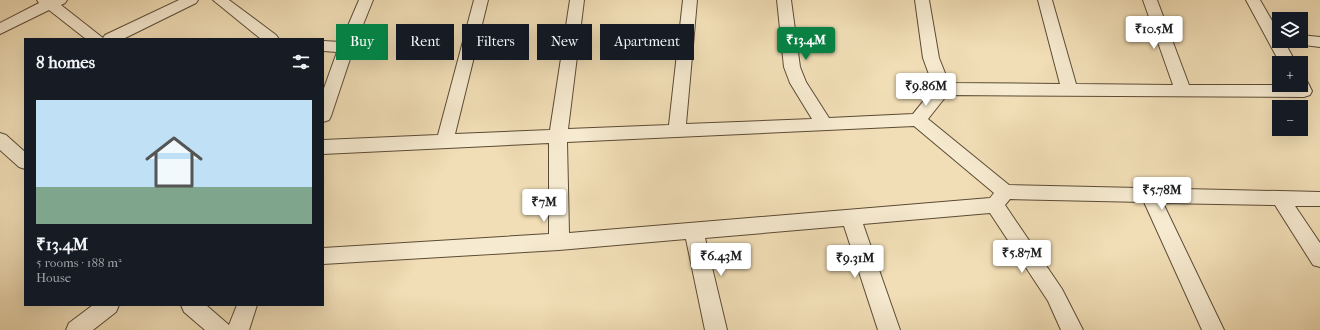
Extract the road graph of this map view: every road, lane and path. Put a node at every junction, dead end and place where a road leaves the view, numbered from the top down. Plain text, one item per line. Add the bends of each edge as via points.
1 (191, 0) edge
2 (220, 0) edge
3 (366, 0) edge
4 (481, 0) edge
5 (577, 0) edge
6 (690, 0) edge
7 (784, 0) edge
8 (922, 0) edge
9 (1045, 0) edge
10 (1150, 0) edge
11 (1254, 0) edge
12 (51, 2) edge
13 (356, 24) edge
14 (0, 29) edge
15 (1272, 30) edge
16 (95, 38) edge
17 (112, 38) edge
18 (270, 38) edge
19 (1308, 41) edge
20 (1320, 42) edge
21 (324, 46) edge
22 (336, 47) edge
23 (342, 60) edge
24 (943, 89) junction
25 (1070, 90) junction
26 (1183, 90) junction
27 (1272, 91) edge
28 (324, 113) edge
29 (918, 120) junction
30 (824, 124) junction
31 (677, 130) junction
32 (558, 136) junction
33 (0, 140) edge
34 (445, 141) junction
35 (324, 147) edge
36 (24, 161) edge
37 (1150, 195) junction
38 (1280, 198) junction
39 (1000, 199) junction
40 (1320, 199) edge
41 (851, 218) junction
42 (694, 231) junction
43 (560, 242) junction
44 (324, 256) edge
45 (1320, 259) edge
46 (108, 306) edge
47 (192, 306) edge
48 (247, 306) edge
49 (77, 330) edge
50 (221, 330) edge
51 (238, 330) edge
52 (716, 330) edge
53 (889, 330) edge
54 (1072, 330) edge
55 (1213, 330) edge

1 - 17 street
2 - 18 street
3 - 13 street
4 - 34 street
5 - 32 street
6 - 31 street
7 - 30 street via 792,67 798,83
8 - 24 street via 931,58
9 - 25 street
10 - 26 street
11 - 15 street
12 - 14 street
12 - 16 street
19 - 20 street
21 - 22 street
23 - 28 street
24 - 25 street
24 - 29 street
25 - 26 street
26 - 27 street
29 - 30 street
29 - 39 street
30 - 31 street
31 - 32 street
32 - 34 street
32 - 43 street
33 - 36 street
34 - 35 street
37 - 38 street
37 - 39 street
37 - 55 street
38 - 40 street
38 - 45 street
39 - 41 street
39 - 54 street
41 - 42 street
41 - 53 street
42 - 43 street
42 - 52 street
43 - 44 street
46 - 49 street
47 - 50 street
48 - 51 street

